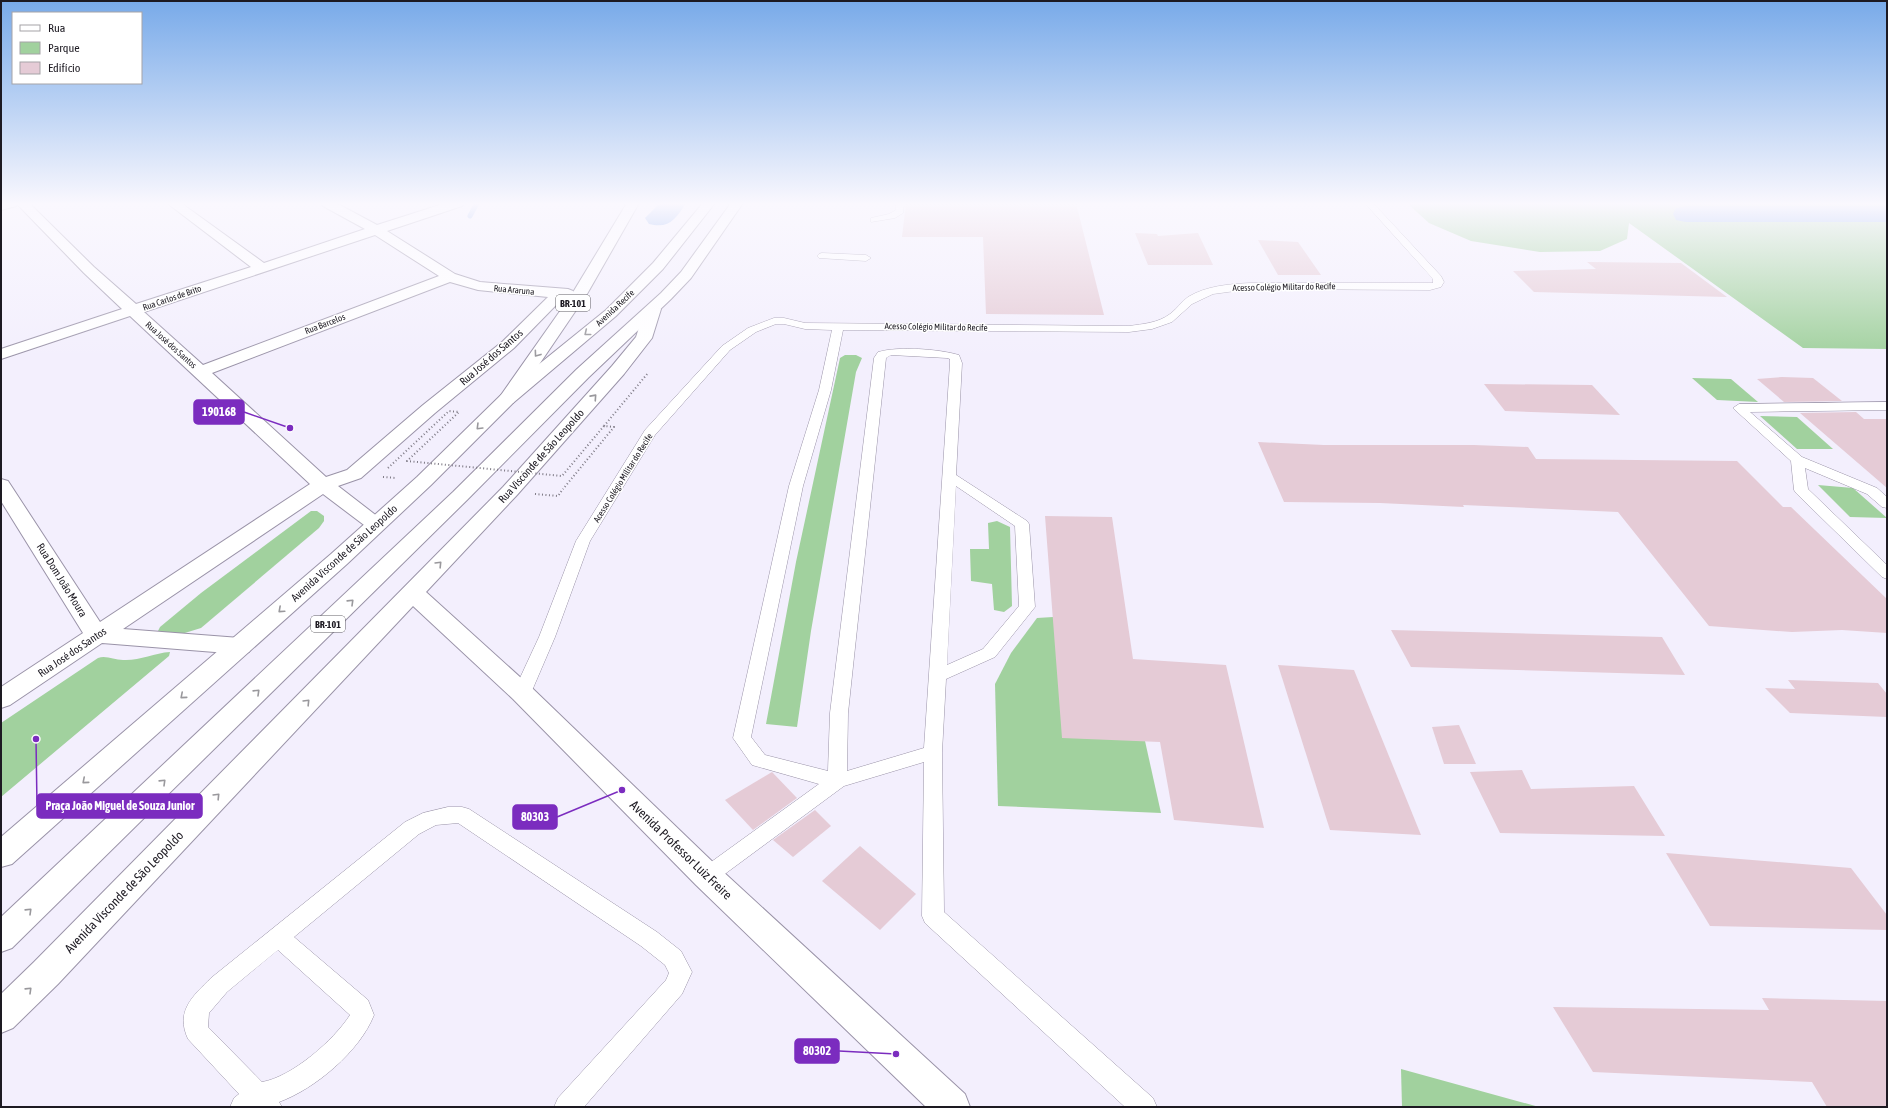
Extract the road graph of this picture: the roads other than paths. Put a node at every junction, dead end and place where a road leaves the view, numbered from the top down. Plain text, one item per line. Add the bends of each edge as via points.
1 (74, 255) edge
2 (244, 255) edge
3 (302, 255) edge
4 (415, 255) edge
5 (603, 255) edge
6 (667, 255) edge
7 (700, 255) edge
8 (1416, 255) edge
9 (822, 256) dead end
10 (866, 258) dead end
11 (262, 268) junction
12 (450, 277) junction
13 (558, 294) junction
14 (579, 294) junction
15 (653, 308) junction
16 (133, 311) junction
17 (838, 326) junction
18 (1, 354) edge
19 (200, 372) junction
20 (507, 399) junction
21 (1887, 406) edge
22 (1797, 460) junction
23 (949, 476) junction
24 (1, 485) edge
25 (323, 485) junction
26 (1887, 504) edge
27 (375, 524) junction
28 (1887, 574) edge
29 (412, 592) junction
30 (96, 635) junction
31 (240, 646) junction
32 (937, 676) junction
33 (522, 693) junction
34 (1, 699) edge
35 (933, 752) junction
36 (837, 781) junction
37 (1, 855) edge
38 (707, 876) junction
39 (279, 937) junction
40 (1, 938) edge
41 (1, 1017) edge
42 (256, 1103) edge
43 (567, 1107) edge
44 (952, 1107) edge
45 (1144, 1107) edge

1 - 16 main road, Rua José dos Santos
2 - 11 main road
3 - 11 main road, Rua Carlos de Brito
4 - 12 main road, Rua Araruna
5 - 14 main road, Avenida Visconde de São Leopoldo / BR-101
6 -> 20 main road, Avenida Recife via 611,313
7 - 15 main road, BR-101 via 686,275
8 - 17 lane, Acesso Colégio Militar do Recife via 1437,278 1437,285 1227,288 1196,297 1185,303 1174,316 1151,326
9 - 10 lane
11 - 16 main road, Rua Carlos de Brito
12 - 13 main road, Rua Araruna via 494,288
12 - 19 main road, Rua Barcelos
13 - 14 main road, Rua Araruna
13 - 25 main road, Rua José dos Santos via 508,345 354,474
14 -> 20 main road, Avenida Visconde de São Leopoldo / BR-101
29 -> 15 main road, Rua Visconde de São Leopoldo via 510,491 618,370 644,338
40 -> 15 main road, BR-101
16 - 18 main road, Rua Carlos de Brito
16 - 19 main road, Rua José dos Santos
17 - 33 lane, Acesso Colégio Militar do Recife via 805,326 778,321 752,330 726,348 650,433 583,541 547,637
17 - 36 lane via 825,390 796,486 742,738 759,760
19 - 25 main road, Rua José dos Santos
20 -> 27 main road, Avenida Visconde de São Leopoldo / BR-101 via 424,481
21 - 22 lane via 1739,408
22 - 26 lane via 1872,491
22 - 28 lane via 1801,490
23 - 32 lane
23 - 32 lane via 1022,524 1027,607 989,653
23 - 36 lane via 955,357 892,352 882,354 839,713
24 - 30 main road, Rua Dom João Moura
25 - 27 main road, Rua José dos Santos
25 - 30 main road, Rua José dos Santos
27 -> 31 main road, Avenida Visconde de São Leopoldo / BR-101
29 - 33 main road, Avenida Professor Luiz Freire
41 -> 29 main road, Avenida Visconde de São Leopoldo via 46,974
30 - 31 main road
30 - 34 main road, Rua José dos Santos
31 -> 37 main road, Avenida Visconde de São Leopoldo / BR-101
32 - 35 lane
33 - 38 main road, Avenida Professor Luiz Freire
35 - 36 lane
35 - 45 lane via 933,916
36 - 38 lane
38 - 44 main road, Avenida Professor Luiz Freire
39 - 42 lane via 219,985 197,1009 196,1031
39 - 42 lane via 360,1008 362,1014 359,1023 344,1040 306,1075
39 - 43 lane via 418,825 435,816 462,815 649,939 673,958 681,972 674,987

